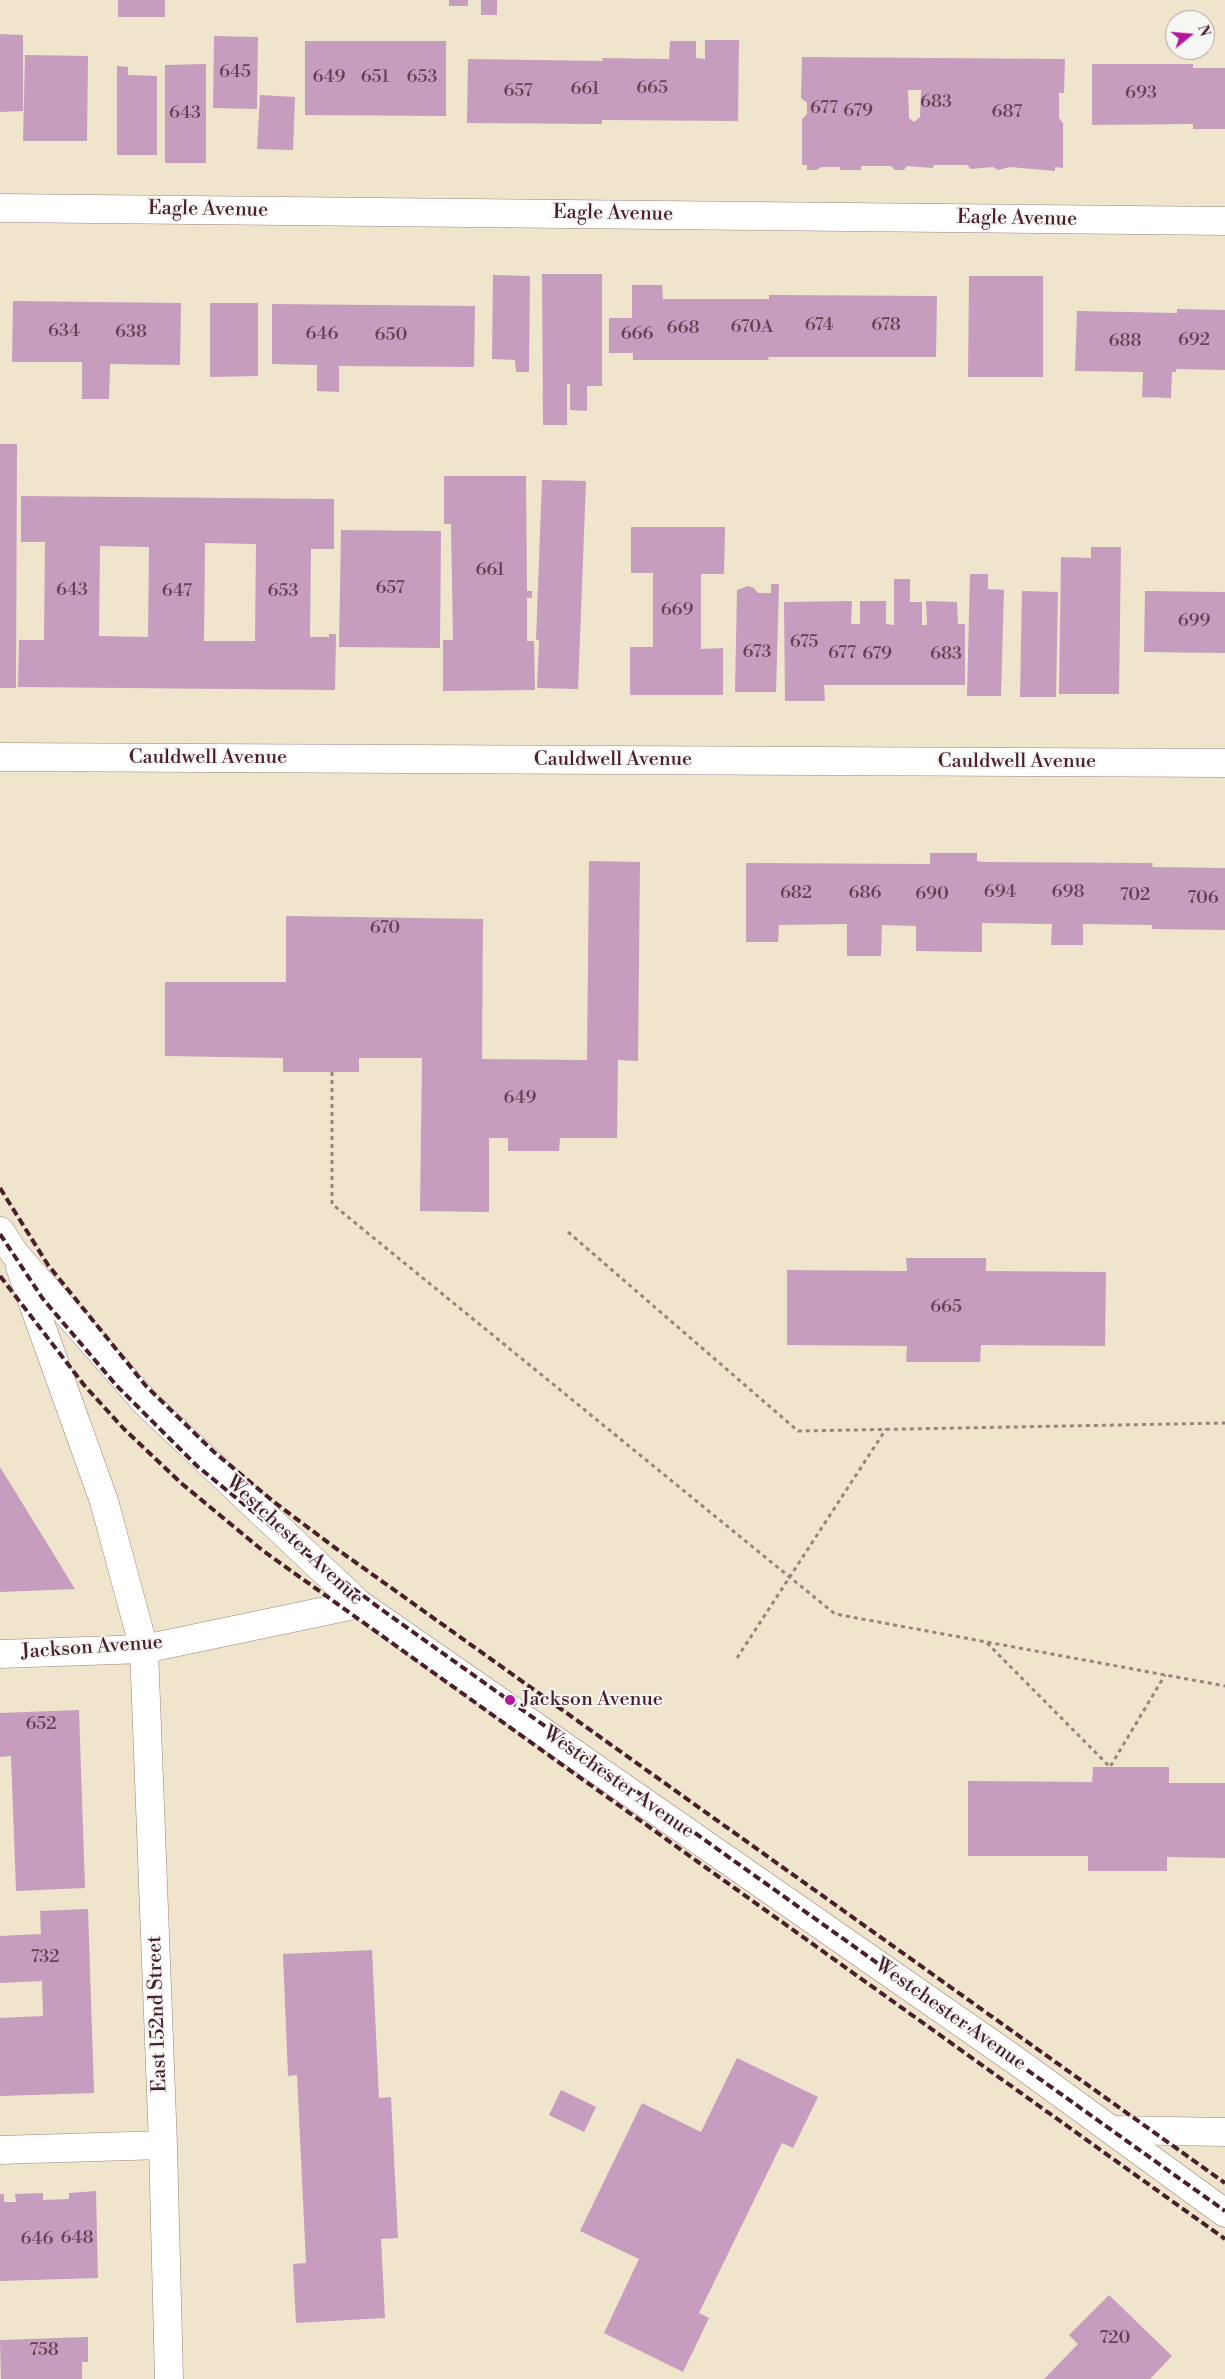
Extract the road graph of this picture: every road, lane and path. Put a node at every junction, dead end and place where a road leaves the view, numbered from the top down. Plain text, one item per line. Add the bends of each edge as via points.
1 (0, 208) edge
2 (1225, 221) edge
3 (0, 756) edge
4 (1225, 763) edge
5 (332, 1072) dead end
6 (0, 1231) edge
7 (568, 1232) dead end
8 (15, 1254) junction
9 (1225, 1423) edge
10 (887, 1429) junction
11 (790, 1578) junction
12 (359, 1604) junction
13 (986, 1642) junction
14 (144, 1649) junction
15 (0, 1654) edge
16 (736, 1658) dead end
17 (1165, 1675) junction
18 (1225, 1686) edge
19 (1115, 2130) junction
20 (1225, 2132) edge
21 (163, 2145) junction
22 (0, 2150) edge
23 (1225, 2212) edge
24 (169, 2379) edge

1 - 2 street, Eagle Avenue
3 - 4 street, Cauldwell Avenue
5 - 11 path via 332,1204
6 - 8 street, Westchester Avenue
7 - 10 path via 798,1431
8 - 12 street, Westchester Avenue via 146,1403
8 - 14 street, East 152nd Street via 104,1501
9 - 10 path
10 - 11 path
11 - 13 path via 835,1614
11 - 16 path
12 - 14 street, Jackson Avenue
12 - 19 street, Westchester Avenue
13 - 17 path
13 - 17 path via 1110,1767
14 - 15 street, Jackson Avenue
14 - 21 street, East 152nd Street
17 - 18 path
19 - 20 street
19 - 23 street, Westchester Avenue
21 - 22 street
21 - 24 street, East 152nd Street

